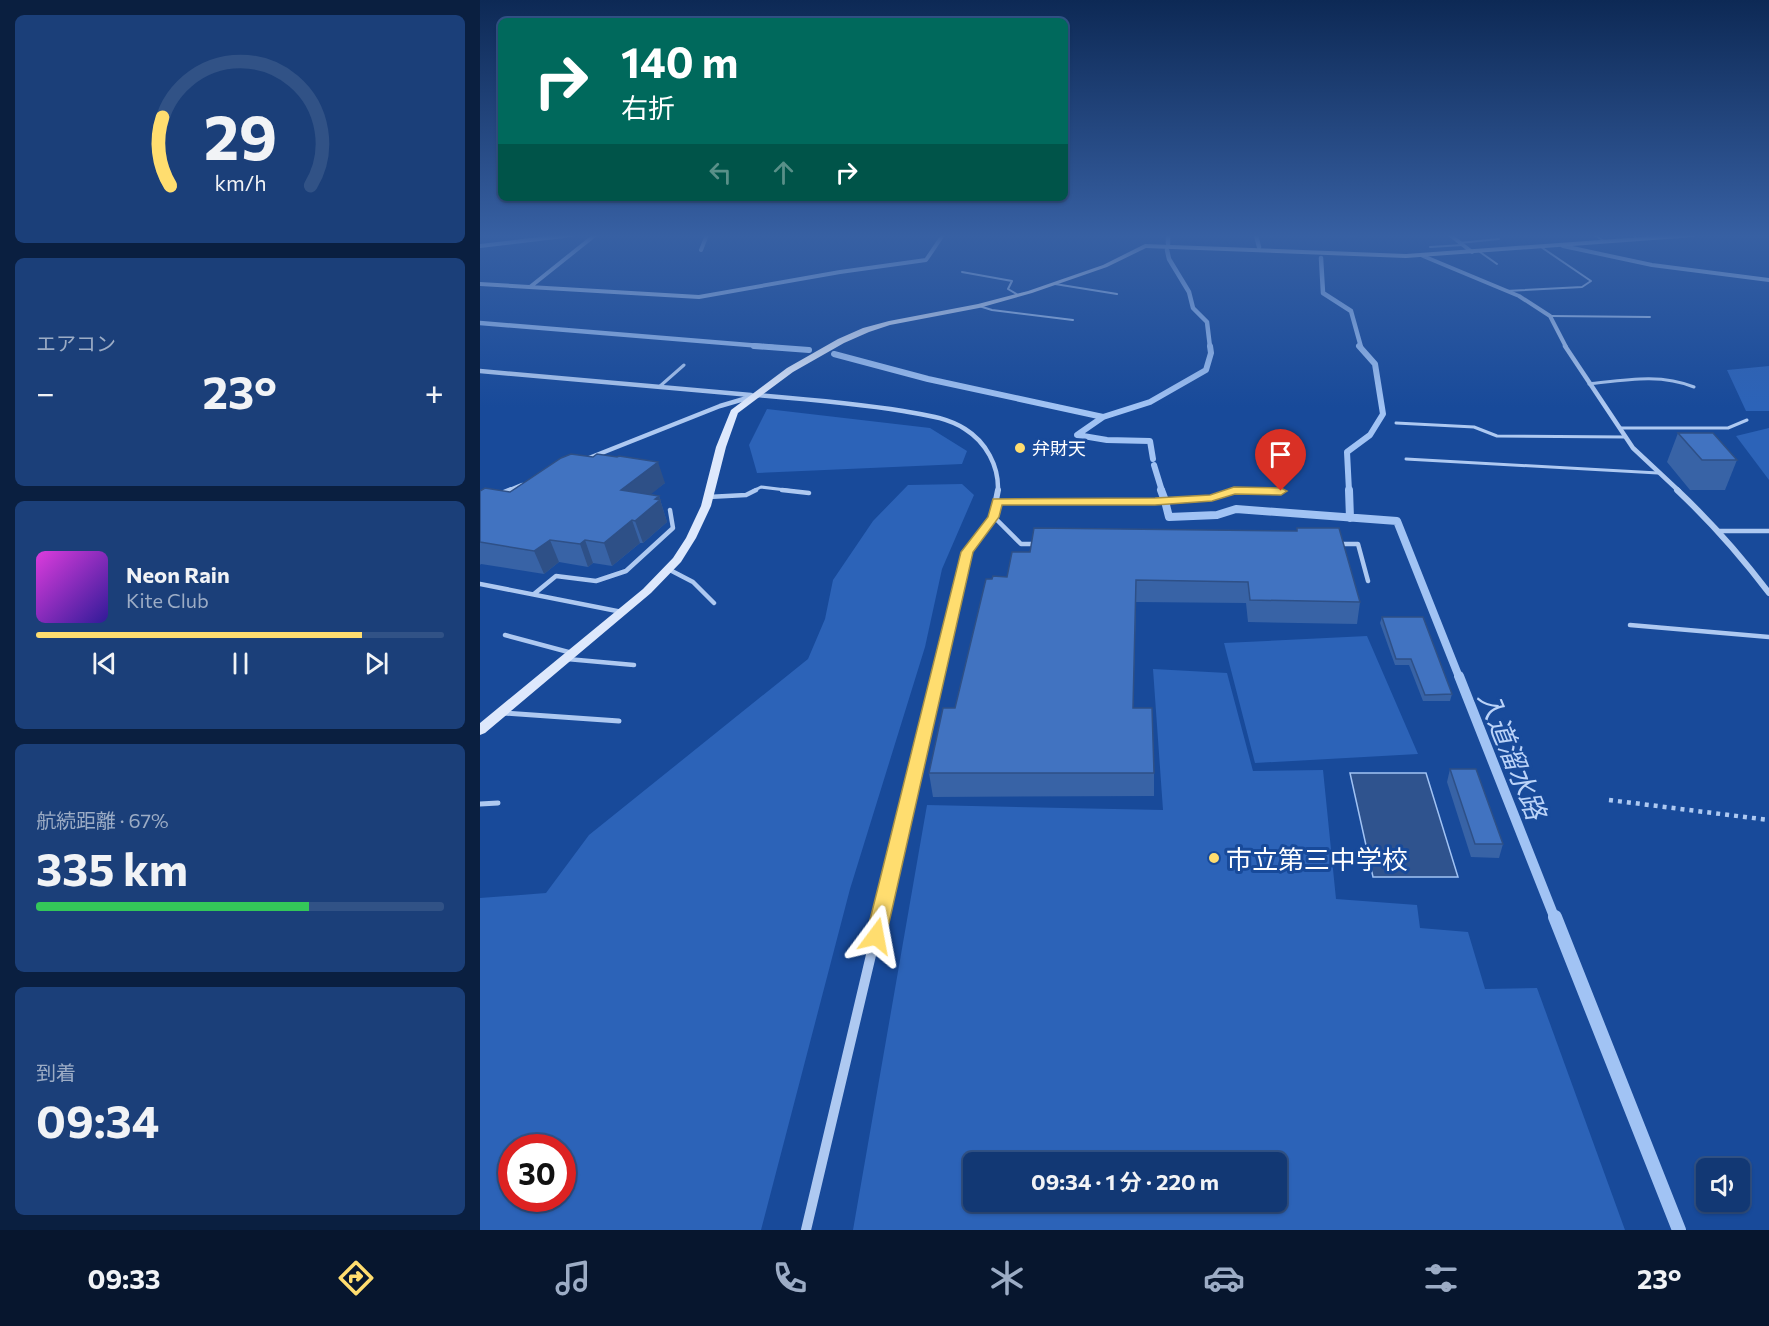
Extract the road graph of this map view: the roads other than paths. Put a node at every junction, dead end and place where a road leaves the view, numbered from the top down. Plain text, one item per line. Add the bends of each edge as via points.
1 (621, 292) edge
2 (725, 292) edge
3 (1014, 292) edge
4 (1027, 292) edge
5 (1107, 292) edge
6 (1509, 292) edge
7 (1117, 294) dead end
8 (1018, 295) junction
9 (979, 306) junction
10 (1550, 316) junction
11 (1650, 317) dead end
12 (1073, 320) dead end
13 (684, 365) dead end
14 (480, 370) edge
15 (1589, 384) junction
16 (658, 387) junction
17 (1694, 387) dead end
18 (755, 395) junction
19 (1747, 420) dead end
20 (1396, 423) dead end
21 (1620, 428) junction
22 (1626, 437) junction
23 (1406, 459) dead end
24 (582, 460) edge
25 (1658, 473) junction
26 (530, 482) edge
27 (1281, 491) dead end
28 (809, 493) dead end
29 (708, 496) junction
30 (490, 499) edge
31 (997, 502) junction
32 (670, 510) dead end
33 (993, 517) junction
34 (1718, 531) junction
35 (1769, 531) edge
36 (1044, 544) edge
37 (1335, 544) edge
38 (668, 569) junction
39 (1368, 581) dead end
40 (1760, 581) junction
41 (1769, 583) edge
42 (480, 584) edge
43 (1769, 593) edge
44 (534, 594) junction
45 (714, 603) dead end
46 (622, 612) junction
47 (1630, 625) dead end
48 (505, 635) dead end
49 (1769, 637) edge
50 (568, 656) junction
51 (634, 665) dead end
52 (500, 713) junction
53 (619, 721) dead end
54 (480, 730) edge
55 (498, 803) dead end
56 (480, 804) edge
57 (806, 1230) edge

1 - 2 street via 699,297
3 - 8 lane
4 - 8 street
5 - 7 lane
6 - 10 street
8 - 9 street
9 - 12 lane
9 - 18 street via 866,330 790,370
10 - 11 lane
10 - 15 street
13 - 16 lane
14 - 16 street
15 - 17 lane via 1667,378
15 - 21 street
16 - 18 street
18 - 24 street
18 - 29 street via 731,418
18 - 31 street via 858,403 956,423 982,443 993,458 999,476
19 - 21 lane via 1728,428
20 - 22 lane via 1474,428 1497,436
21 - 22 street
22 - 25 street
23 - 25 lane
25 - 34 street
26 - 30 street
27 - 31 lane via 1234,490 1212,498 1155,501
28 - 29 lane via 761,487 746,495
29 - 38 street via 691,538
31 - 33 street
32 - 44 lane via 673,528 626,571 596,581 556,576
33 - 36 lane via 1021,544
33 - 57 street via 967,552
34 - 35 lane
34 - 40 street
37 - 39 lane via 1358,544
38 - 45 lane via 693,582
38 - 46 street
40 - 41 lane
40 - 43 street
42 - 44 lane
44 - 46 lane
46 - 50 street
47 - 49 lane
48 - 50 lane
50 - 51 lane
50 - 52 street
52 - 53 lane
52 - 54 street
55 - 56 lane

